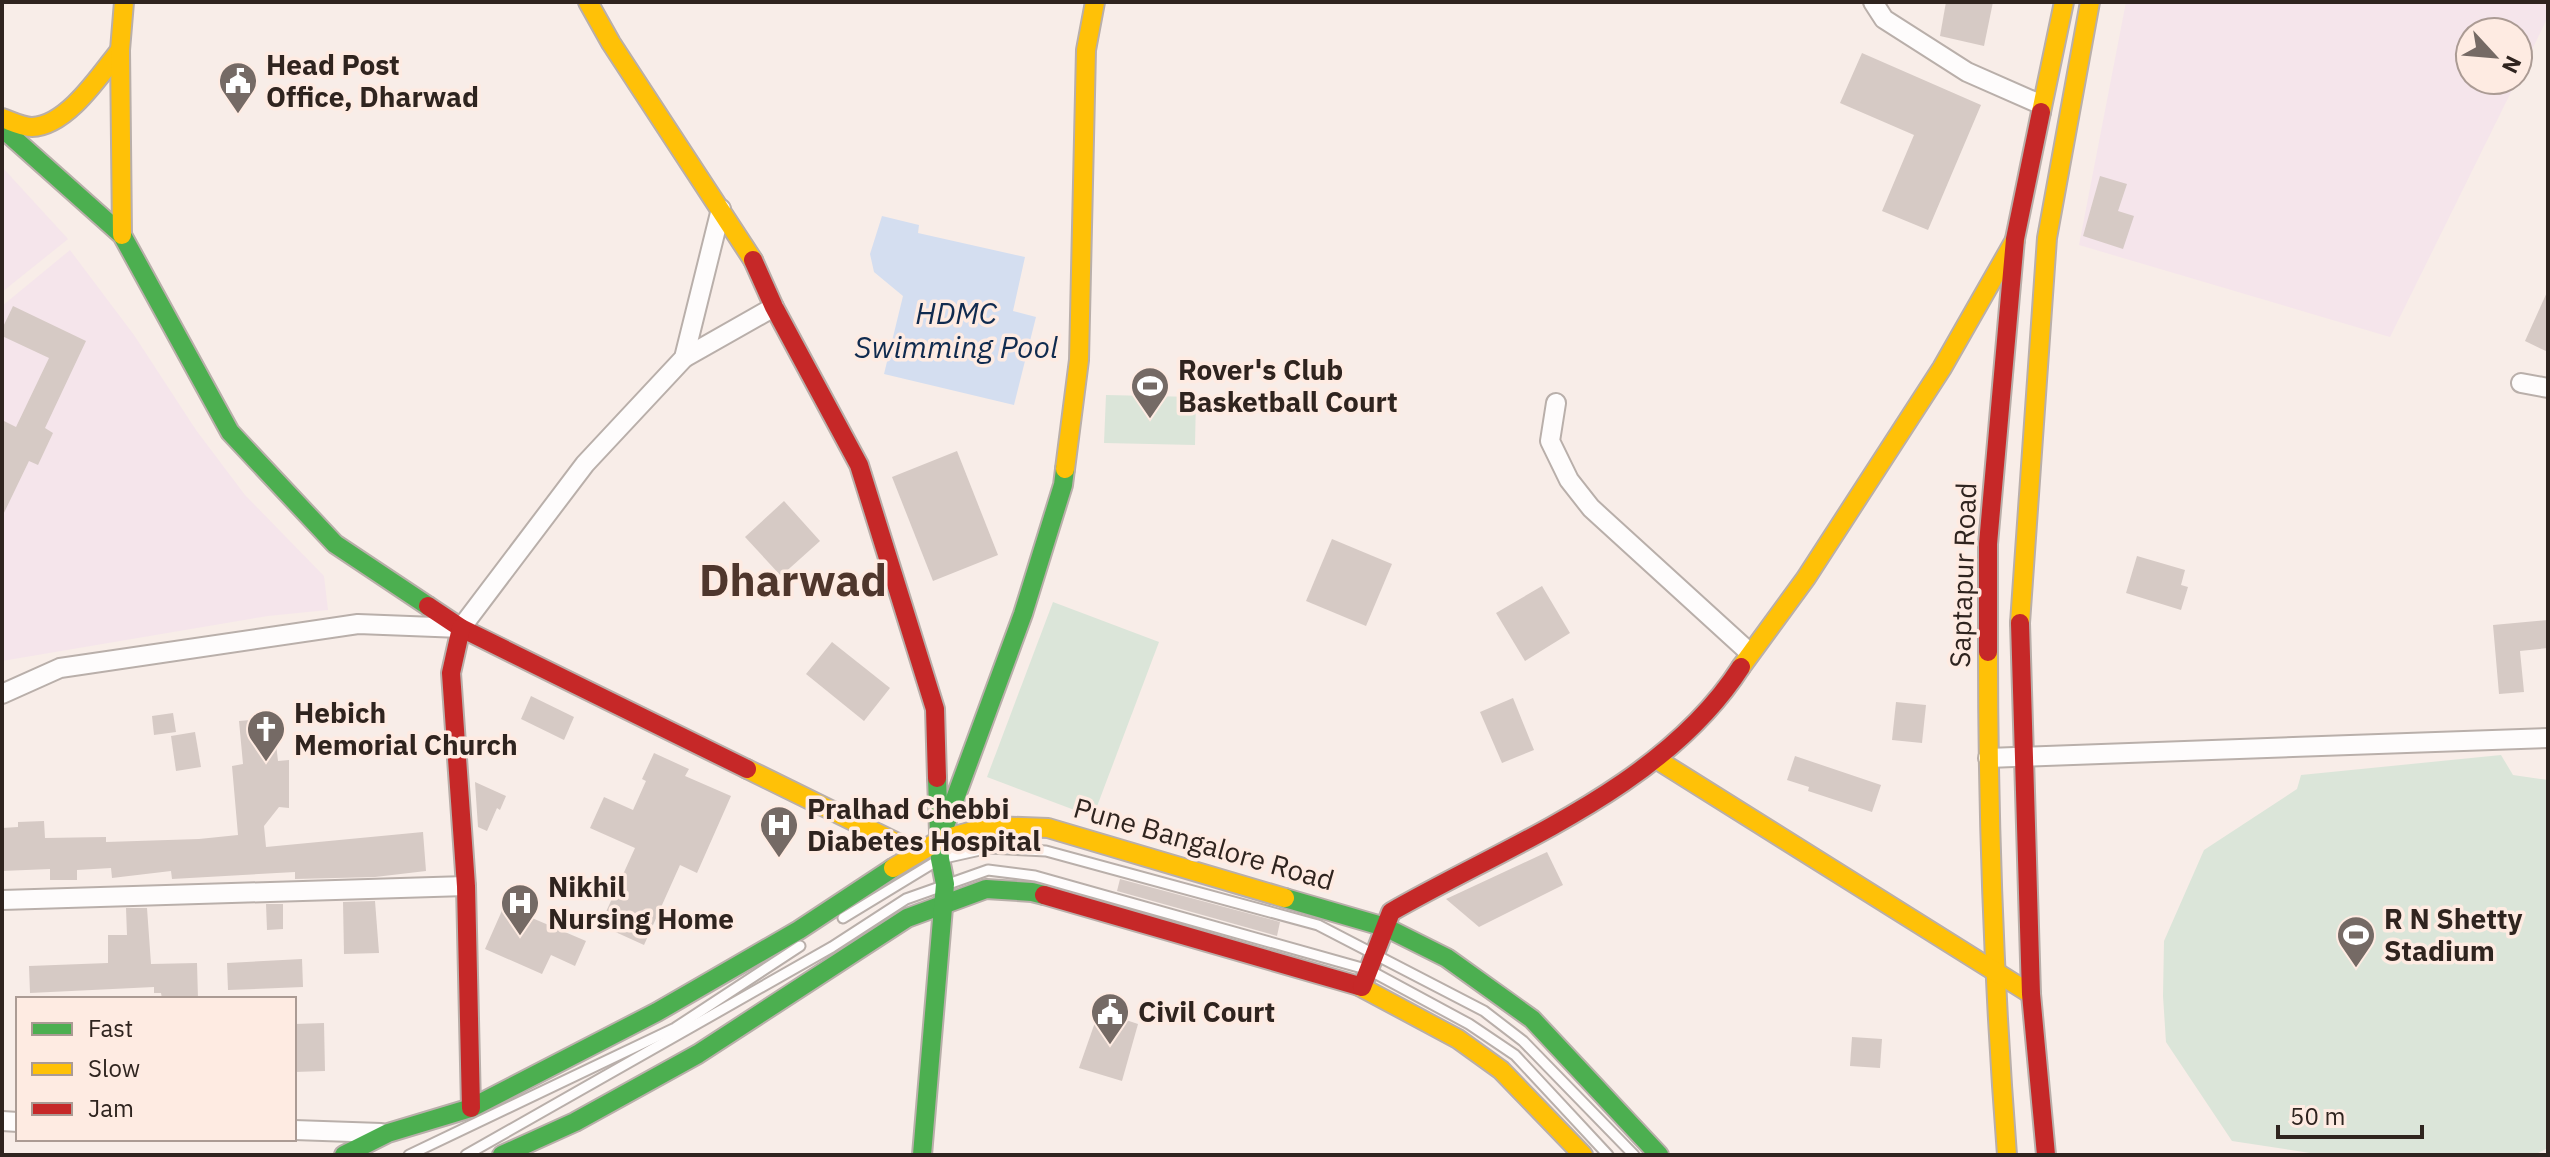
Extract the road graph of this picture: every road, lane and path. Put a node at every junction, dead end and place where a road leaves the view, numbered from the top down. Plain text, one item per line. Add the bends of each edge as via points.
1 (124, 2) edge
2 (588, 2) edge
3 (1095, 2) edge
4 (1873, 2) edge
5 (2064, 2) edge
6 (2090, 2) edge
7 (120, 50) junction
8 (2042, 105) junction
9 (2, 118) edge
10 (2, 128) edge
11 (721, 209) junction
12 (122, 235) junction
13 (2047, 238) junction
14 (2015, 239) junction
15 (774, 307) junction
16 (684, 358) junction
17 (2521, 383) dead end
18 (2548, 388) edge
19 (1556, 403) dead end
20 (461, 628) junction
21 (1750, 653) junction
22 (2, 694) edge
23 (2548, 738) edge
24 (1988, 758) junction
25 (2022, 758) junction
26 (1656, 759) junction
27 (940, 850) junction
28 (916, 852) junction
29 (945, 884) junction
30 (466, 886) junction
31 (2, 900) edge
32 (944, 904) junction
33 (833, 925) dead end
34 (1385, 927) junction
35 (808, 941) dead end
36 (1369, 970) junction
37 (1996, 972) junction
38 (2031, 994) junction
39 (471, 1108) junction
40 (296, 1130) edge
41 (388, 1133) junction
42 (344, 1155) edge
43 (409, 1155) edge
44 (466, 1155) edge
45 (502, 1155) edge
46 (922, 1155) edge
47 (1583, 1155) edge
48 (1608, 1155) edge
49 (1634, 1155) edge
50 (1659, 1155) edge
51 (2007, 1155) edge
52 (2046, 1155) edge

1 - 7 main road
2 - 11 main road
3 - 27 main road via 1086,50 1079,360 1063,485
4 - 8 street via 1884,19 1967,72
5 - 8 main road, Saptapur Road
6 - 13 main road, Saptapur Road
7 - 9 main road via 72,108 53,121 32,127
7 - 12 main road
8 - 14 main road, Saptapur Road
10 - 12 main road
11 - 15 main road via 755,263
11 - 16 street
12 - 20 main road via 230,432 335,544
13 - 14 main road
13 - 25 main road, Saptapur Road via 2020,618
14 - 21 main road via 1942,368 1806,578
14 - 24 main road, Saptapur Road via 1988,544
15 - 16 street
15 - 27 main road via 859,465 926,678 935,709
16 - 20 street via 585,464
17 - 18 street
19 - 21 street via 1550,441 1569,480 1591,508
20 - 22 street via 343,626 60,668
20 - 28 main road
20 - 30 main road via 451,673
21 - 26 main road via 1723,695
23 - 25 street
24 - 25 street
24 - 37 main road, Saptapur Road
25 - 38 main road, Saptapur Road
26 - 34 main road via 1559,823 1391,912
26 - 37 main road
27 - 28 main road, Pune Bangalore Road
27 - 29 main road
27 - 33 lane
27 - 34 main road, Pune Bangalore Road via 991,826 1048,828
27 - 36 lane via 1046,851 1318,925
28 - 39 main road, Pune Bangalore Road via 799,930 657,1012
29 - 32 main road
29 - 36 lane via 988,870 1035,876
29 - 44 lane via 906,899 818,955
30 - 31 street
30 - 39 main road
32 - 36 main road via 986,889 1032,892
32 - 45 main road via 907,918 698,1054 575,1122
32 - 46 main road
34 - 36 main road
34 - 50 main road, Pune Bangalore Road via 1447,958 1532,1019
35 - 43 lane via 675,1028
36 - 47 main road via 1501,1070
36 - 48 lane via 1515,1055
36 - 49 lane via 1484,1011 1523,1041
37 - 38 main road
37 - 51 main road, Saptapur Road
38 - 52 main road, Saptapur Road
39 - 41 main road, Pune Bangalore Road
40 - 41 street
41 - 42 main road, Pune Bangalore Road

